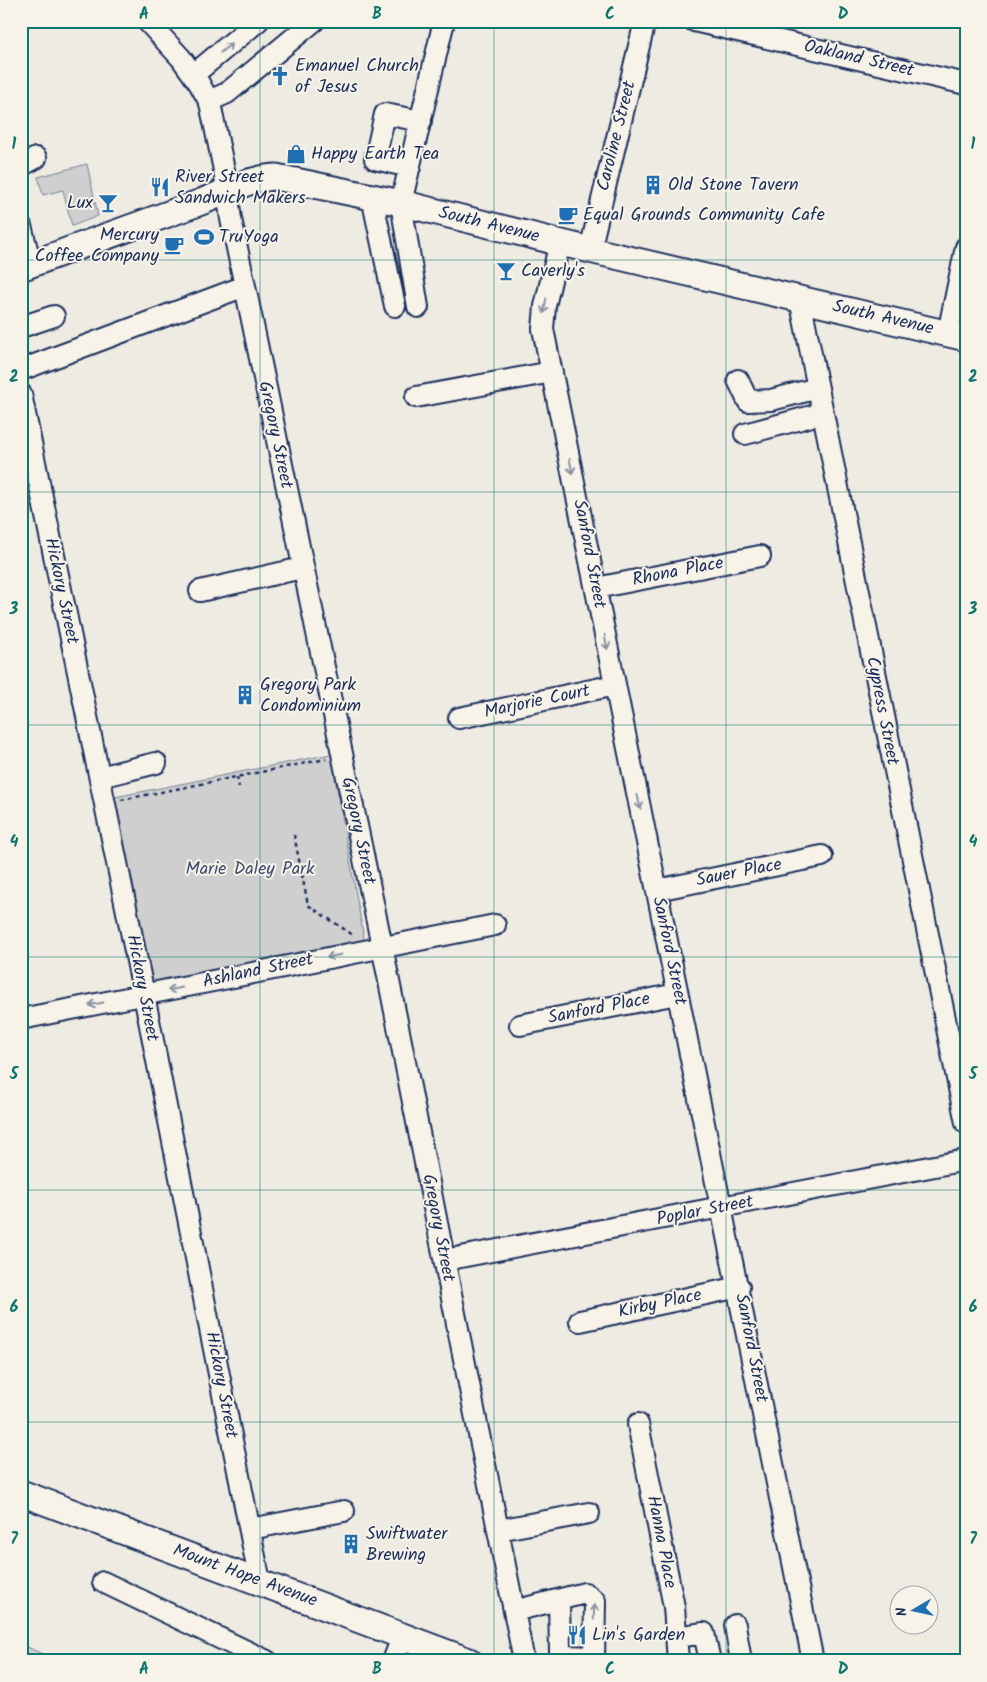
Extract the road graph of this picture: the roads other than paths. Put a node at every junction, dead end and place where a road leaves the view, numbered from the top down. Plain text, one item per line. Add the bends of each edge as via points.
1 (148, 21) edge
2 (258, 21) edge
3 (314, 21) edge
4 (444, 21) edge
5 (645, 21) edge
6 (694, 21) edge
7 (193, 74) junction
8 (966, 84) edge
9 (209, 101) junction
10 (420, 121) junction
11 (410, 167) junction
12 (227, 191) junction
13 (372, 197) junction
14 (401, 204) junction
15 (21, 226) edge
16 (560, 242) junction
17 (966, 247) edge
18 (590, 250) junction
19 (26, 266) edge
20 (244, 286) junction
21 (800, 299) junction
22 (395, 306) dead end
23 (418, 307) dead end
24 (54, 316) dead end
25 (21, 326) edge
26 (957, 336) edge
27 (21, 370) edge
28 (552, 372) junction
29 (738, 380) dead end
30 (818, 388) junction
31 (21, 394) edge
32 (416, 397) dead end
33 (823, 414) junction
34 (744, 434) dead end
35 (760, 556) dead end
36 (302, 568) junction
37 (596, 588) junction
38 (200, 590) dead end
39 (615, 686) junction
40 (459, 718) dead end
41 (156, 763) dead end
42 (100, 778) junction
43 (822, 856) dead end
44 (657, 890) junction
45 (495, 925) dead end
46 (382, 946) junction
47 (677, 994) junction
48 (144, 995) junction
49 (21, 1019) edge
50 (520, 1025) dead end
51 (966, 1123) edge
52 (966, 1160) edge
53 (722, 1208) junction
54 (444, 1260) junction
55 (739, 1287) junction
56 (580, 1321) dead end
57 (638, 1424) dead end
58 (21, 1493) edge
59 (344, 1511) dead end
60 (589, 1513) dead end
61 (250, 1529) junction
62 (498, 1530) junction
63 (102, 1582) dead end
64 (260, 1582) junction
65 (559, 1600) junction
66 (514, 1611) junction
67 (735, 1625) dead end
68 (403, 1635) junction
69 (676, 1637) junction
70 (594, 1659) edge
71 (268, 1661) edge
72 (393, 1661) edge
73 (468, 1661) edge
74 (524, 1661) edge
75 (678, 1661) edge
76 (710, 1661) edge
77 (741, 1661) edge
78 (813, 1661) edge

1 - 7 street, Gregory Street
7 -> 2 street
3 - 9 street via 227,93
4 - 10 street
5 - 18 street, Caroline Street
6 - 8 street, Oakland Street
7 - 9 street, Gregory Street
9 - 12 street, Gregory Street
10 - 11 street
10 - 11 street via 385,114 375,159
11 - 14 street
12 - 13 main road, South Avenue via 259,177 276,177
12 - 19 main road, South Avenue
12 - 20 street, Gregory Street
13 - 14 main road, South Avenue
13 - 22 street
14 - 16 main road, South Avenue
14 - 23 street
15 - 19 street
16 - 18 main road, South Avenue
16 -> 28 street, Sanford Street via 543,318
17 - 26 street
18 - 21 main road, South Avenue
20 - 27 street
20 - 36 street, Gregory Street
21 - 26 main road, South Avenue
21 - 30 street, Cypress Street
24 - 25 street
28 - 32 street
28 -> 37 street, Sanford Street
29 - 30 street via 748,401 771,400
30 - 33 street, Cypress Street
31 - 42 street, Hickory Street
33 - 34 street
33 - 51 street, Cypress Street
35 - 37 street, Rhona Place
36 - 38 street
36 - 46 street, Gregory Street
37 -> 39 street, Sanford Street
39 - 40 street, Marjorie Court
39 -> 44 street, Sanford Street
41 - 42 street
42 - 48 street, Hickory Street
43 - 44 street, Sauer Place
44 - 47 street, Sanford Street
45 - 46 street, Ashland Street
46 -> 48 street, Ashland Street
46 - 54 street, Gregory Street
47 - 50 street, Sanford Place
47 - 53 street, Sanford Street
48 -> 49 street, Ashland Street
48 - 61 street, Hickory Street
52 - 53 street, Poplar Street
53 - 54 street, Poplar Street
53 - 55 street, Sanford Street
54 - 62 street, Gregory Street
55 - 56 street, Kirby Place
55 - 78 street, Sanford Street
57 - 69 street, Hanna Place via 674,1607
58 - 64 main road, Mount Hope Avenue
59 - 61 street
60 - 62 street
61 - 64 street, Hickory Street
62 - 66 street, Gregory Street
63 - 71 street
64 - 68 main road, Mount Hope Avenue
65 - 66 street
65 - 70 street via 560,1652 566,1656
70 -> 65 street via 595,1601 585,1593
66 - 74 street, Gregory Street
67 - 77 street
68 - 72 street
68 - 73 main road, Mount Hope Avenue
69 - 75 street, Hanna Place
69 - 76 street via 704,1633

